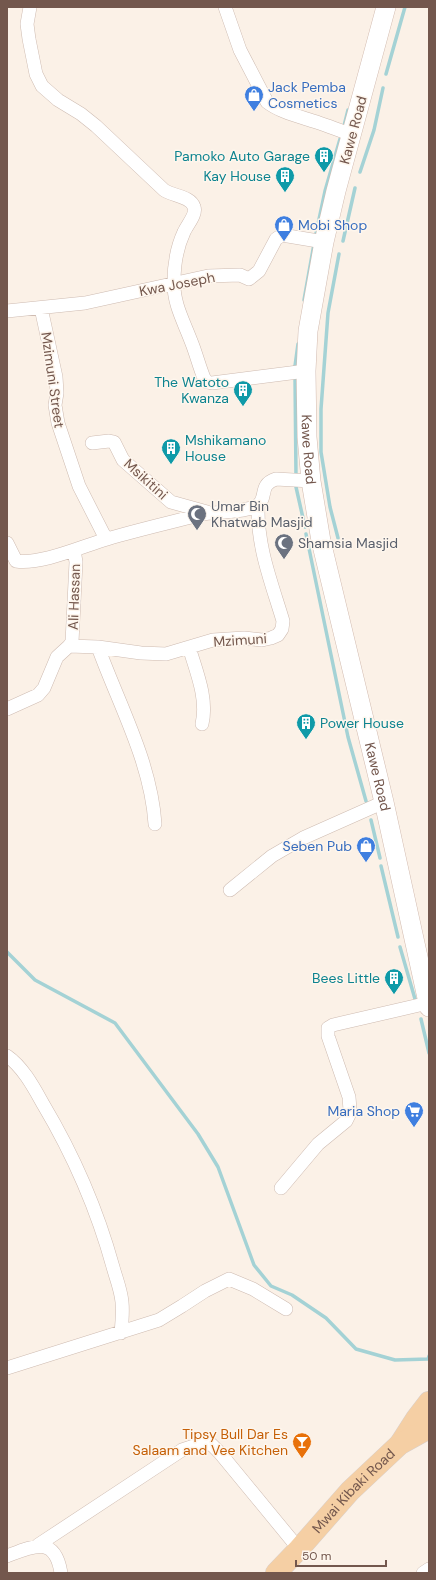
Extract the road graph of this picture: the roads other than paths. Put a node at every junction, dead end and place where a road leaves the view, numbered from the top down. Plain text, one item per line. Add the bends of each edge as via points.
1 (30, 7) edge
2 (225, 7) edge
3 (386, 7) edge
4 (352, 135) junction
5 (324, 242) junction
6 (174, 283) junction
7 (41, 308) junction
8 (7, 311) edge
9 (306, 371) junction
10 (92, 443) dead end
11 (311, 481) junction
12 (258, 505) junction
13 (208, 512) junction
14 (106, 539) junction
15 (7, 543) edge
16 (74, 550) junction
17 (10, 559) edge
18 (69, 646) junction
19 (98, 647) junction
20 (189, 647) junction
21 (7, 709) edge
22 (202, 724) dead end
23 (384, 802) junction
24 (155, 824) dead end
25 (230, 890) dead end
26 (428, 1005) edge
27 (7, 1056) edge
28 (281, 1188) dead end
29 (286, 1309) dead end
30 (121, 1333) junction
31 (7, 1368) edge
32 (429, 1402) edge
33 (429, 1428) edge
34 (400, 1444) junction
35 (38, 1545) junction
36 (299, 1549) junction
37 (7, 1556) edge
38 (429, 1569) edge
39 (61, 1573) edge
40 (276, 1573) edge
41 (423, 1573) edge

1 - 6 street via 28,35 36,74 42,86 96,126 164,190 186,198 194,206 193,215 178,245
2 - 4 street via 240,50 267,102 285,112
3 - 4 main road, Kawe Road
4 - 5 main road, Kawe Road
5 - 6 street, Kwa Joseph via 282,235 276,239 259,271 249,279 240,275 220,275
5 - 9 main road, Kawe Road via 308,331
6 - 7 street, Kwa Joseph via 85,303
6 - 9 street via 180,313 207,382 226,382
7 - 8 street, Kwa Joseph
7 - 14 street, Mzimuni Street via 56,377 58,423 77,480
9 - 11 main road, Kawe Road
10 - 13 street, Msikitini via 114,442 123,460 171,502
11 - 12 street via 271,481 264,487 262,500
11 - 23 main road, Kawe Road via 321,541
12 - 13 street, Msikitini via 233,512
12 - 20 street, Mzimuni via 260,542 283,621 282,629 278,635 262,640 223,639
13 - 14 street, Msikitini
14 - 16 street, Msikitini
15 - 17 street
16 - 17 street via 20,562
16 - 18 street, Ali Hassan via 76,562 73,637
18 - 19 street, Mzimuni
18 - 21 street, Ali Hassan via 57,657 44,688 38,695
19 - 20 street, Mzimuni via 159,655
19 - 24 street via 139,752 151,792
20 - 22 street via 204,702
23 - 25 street via 303,838 272,856
23 - 26 main road, Kawe Road
26 - 28 street via 328,1028 328,1036 349,1097 350,1110 346,1121 318,1144
27 - 30 street via 31,1083 85,1183 104,1234 122,1302
29 - 30 street via 253,1288 229,1279 205,1290 159,1320
30 - 31 street
32 - 34 main road, Mwai Kibaki Road
33 - 34 main road, Mwai Kibaki Road
34 - 36 main road, Mwai Kibaki Road via 350,1491
35 - 36 street via 182,1450 211,1444
35 - 37 street
35 - 39 street via 56,1556
36 - 40 main road, Mwai Kibaki Road
38 - 41 street

